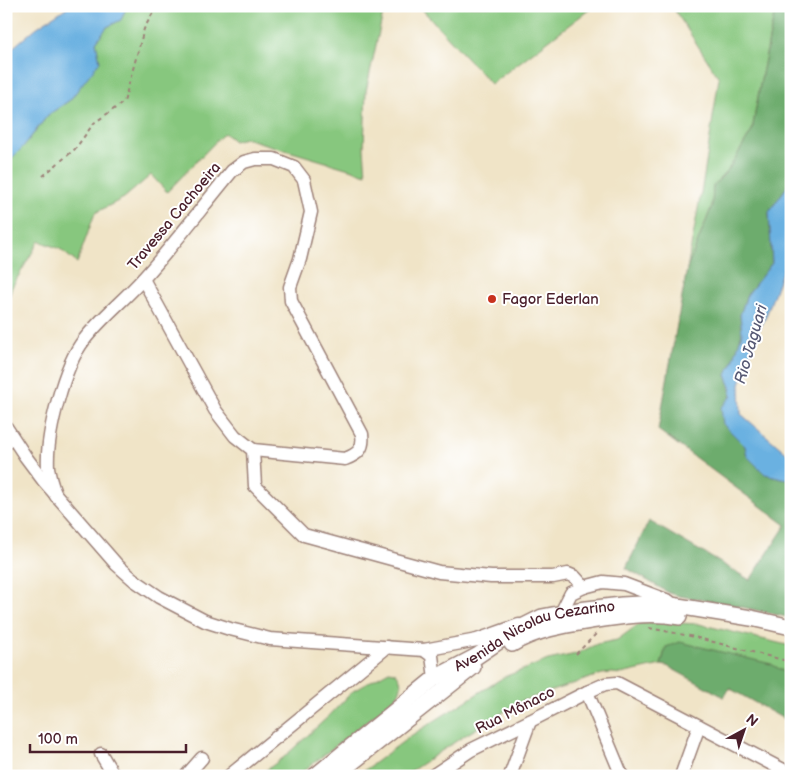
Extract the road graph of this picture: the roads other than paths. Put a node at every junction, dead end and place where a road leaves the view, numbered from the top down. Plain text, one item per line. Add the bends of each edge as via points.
1 (143, 280) junction
2 (6, 427) edge
3 (253, 450) junction
4 (56, 496) junction
5 (584, 587) junction
6 (688, 608) junction
7 (561, 613) junction
8 (542, 618) junction
9 (791, 627) edge
10 (791, 637) edge
11 (386, 647) junction
12 (424, 650) junction
13 (435, 678) junction
14 (586, 692) junction
15 (530, 722) junction
16 (699, 726) junction
17 (101, 754) dead end
18 (202, 758) dead end
19 (616, 759) junction
20 (776, 772) edge
21 (791, 774) edge
22 (114, 776) edge
23 (186, 776) edge
24 (229, 776) edge
25 (315, 776) edge
26 (335, 776) edge
27 (432, 776) edge
28 (510, 776) edge
29 (609, 776) edge
30 (622, 776) edge
31 (681, 776) edge

1 - 3 street via 216,410 235,436
1 - 3 street, Travessa Cachoeira via 232,170 244,162 274,159 294,167 304,180 311,212 290,287 291,301 362,434 363,443 361,450 345,459
1 - 4 street, Travessa Cachoeira via 84,339 70,365 49,433 48,465
2 - 4 street
3 - 5 street via 255,486 304,535 440,572 527,577 568,574
4 - 11 street via 134,580 205,621 270,639
5 - 6 street via 604,582 624,584
5 - 7 street via 571,593
6 - 7 main road, Avenida Nicolau Cezarino via 659,603
6 - 9 main road, Avenida Nicolau Cezarino
7 - 8 main road, Avenida Nicolau Cezarino
8 - 12 street via 477,640
8 - 13 main road, Avenida Nicolau Cezarino
10 - 26 main road, Avenida Nicolau Cezarino via 663,614 610,617 542,631 521,638 469,669
11 - 12 street
11 - 24 street
12 - 13 street via 432,656
13 - 25 main road, Avenida Nicolau Cezarino
14 - 15 street, Rua Mônaco
14 - 16 street, Rua Mônaco via 617,683
14 - 19 street
15 - 27 street, Rua Mônaco via 472,750
15 - 28 street
16 - 20 street
16 - 31 street
17 - 22 street
18 - 23 street
19 - 29 street
19 - 30 street
20 - 21 street

